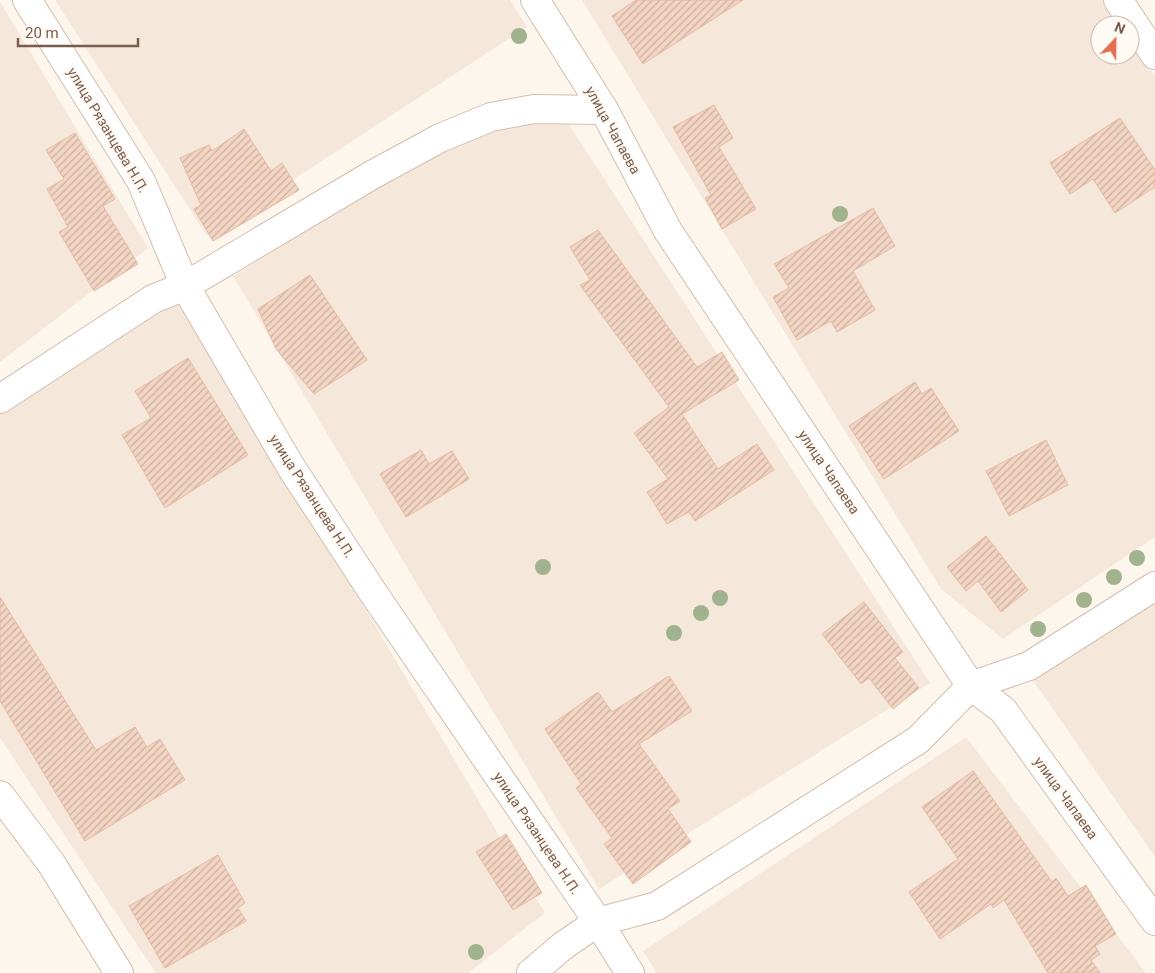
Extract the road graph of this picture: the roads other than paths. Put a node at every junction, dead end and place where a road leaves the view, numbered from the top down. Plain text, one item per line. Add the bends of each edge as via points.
1 (28, 0) edge
2 (535, 0) edge
3 (1118, 0) edge
4 (1155, 56) edge
5 (604, 110) junction
6 (185, 286) junction
7 (0, 399) edge
8 (1155, 586) edge
9 (971, 686) junction
10 (0, 795) edge
11 (1155, 921) edge
12 (598, 922) junction
13 (119, 973) edge
14 (531, 973) edge
15 (630, 973) edge

1 - 6 street, улица Рязанцева Н.П. via 141,180
2 - 5 street, улица Чапаева
3 - 4 street
5 - 6 street via 525,111 491,117 440,138
5 - 9 street, улица Чапаева via 668,231
6 - 7 street via 153,299
6 - 12 street, улица Рязанцева Н.П. via 291,467
8 - 9 street via 1029,666
9 - 11 street, улица Чапаева via 1004,710
9 - 12 street via 918,740 657,906
10 - 13 street via 51,863
12 - 14 street
12 - 15 street, улица Рязанцева Н.П.

